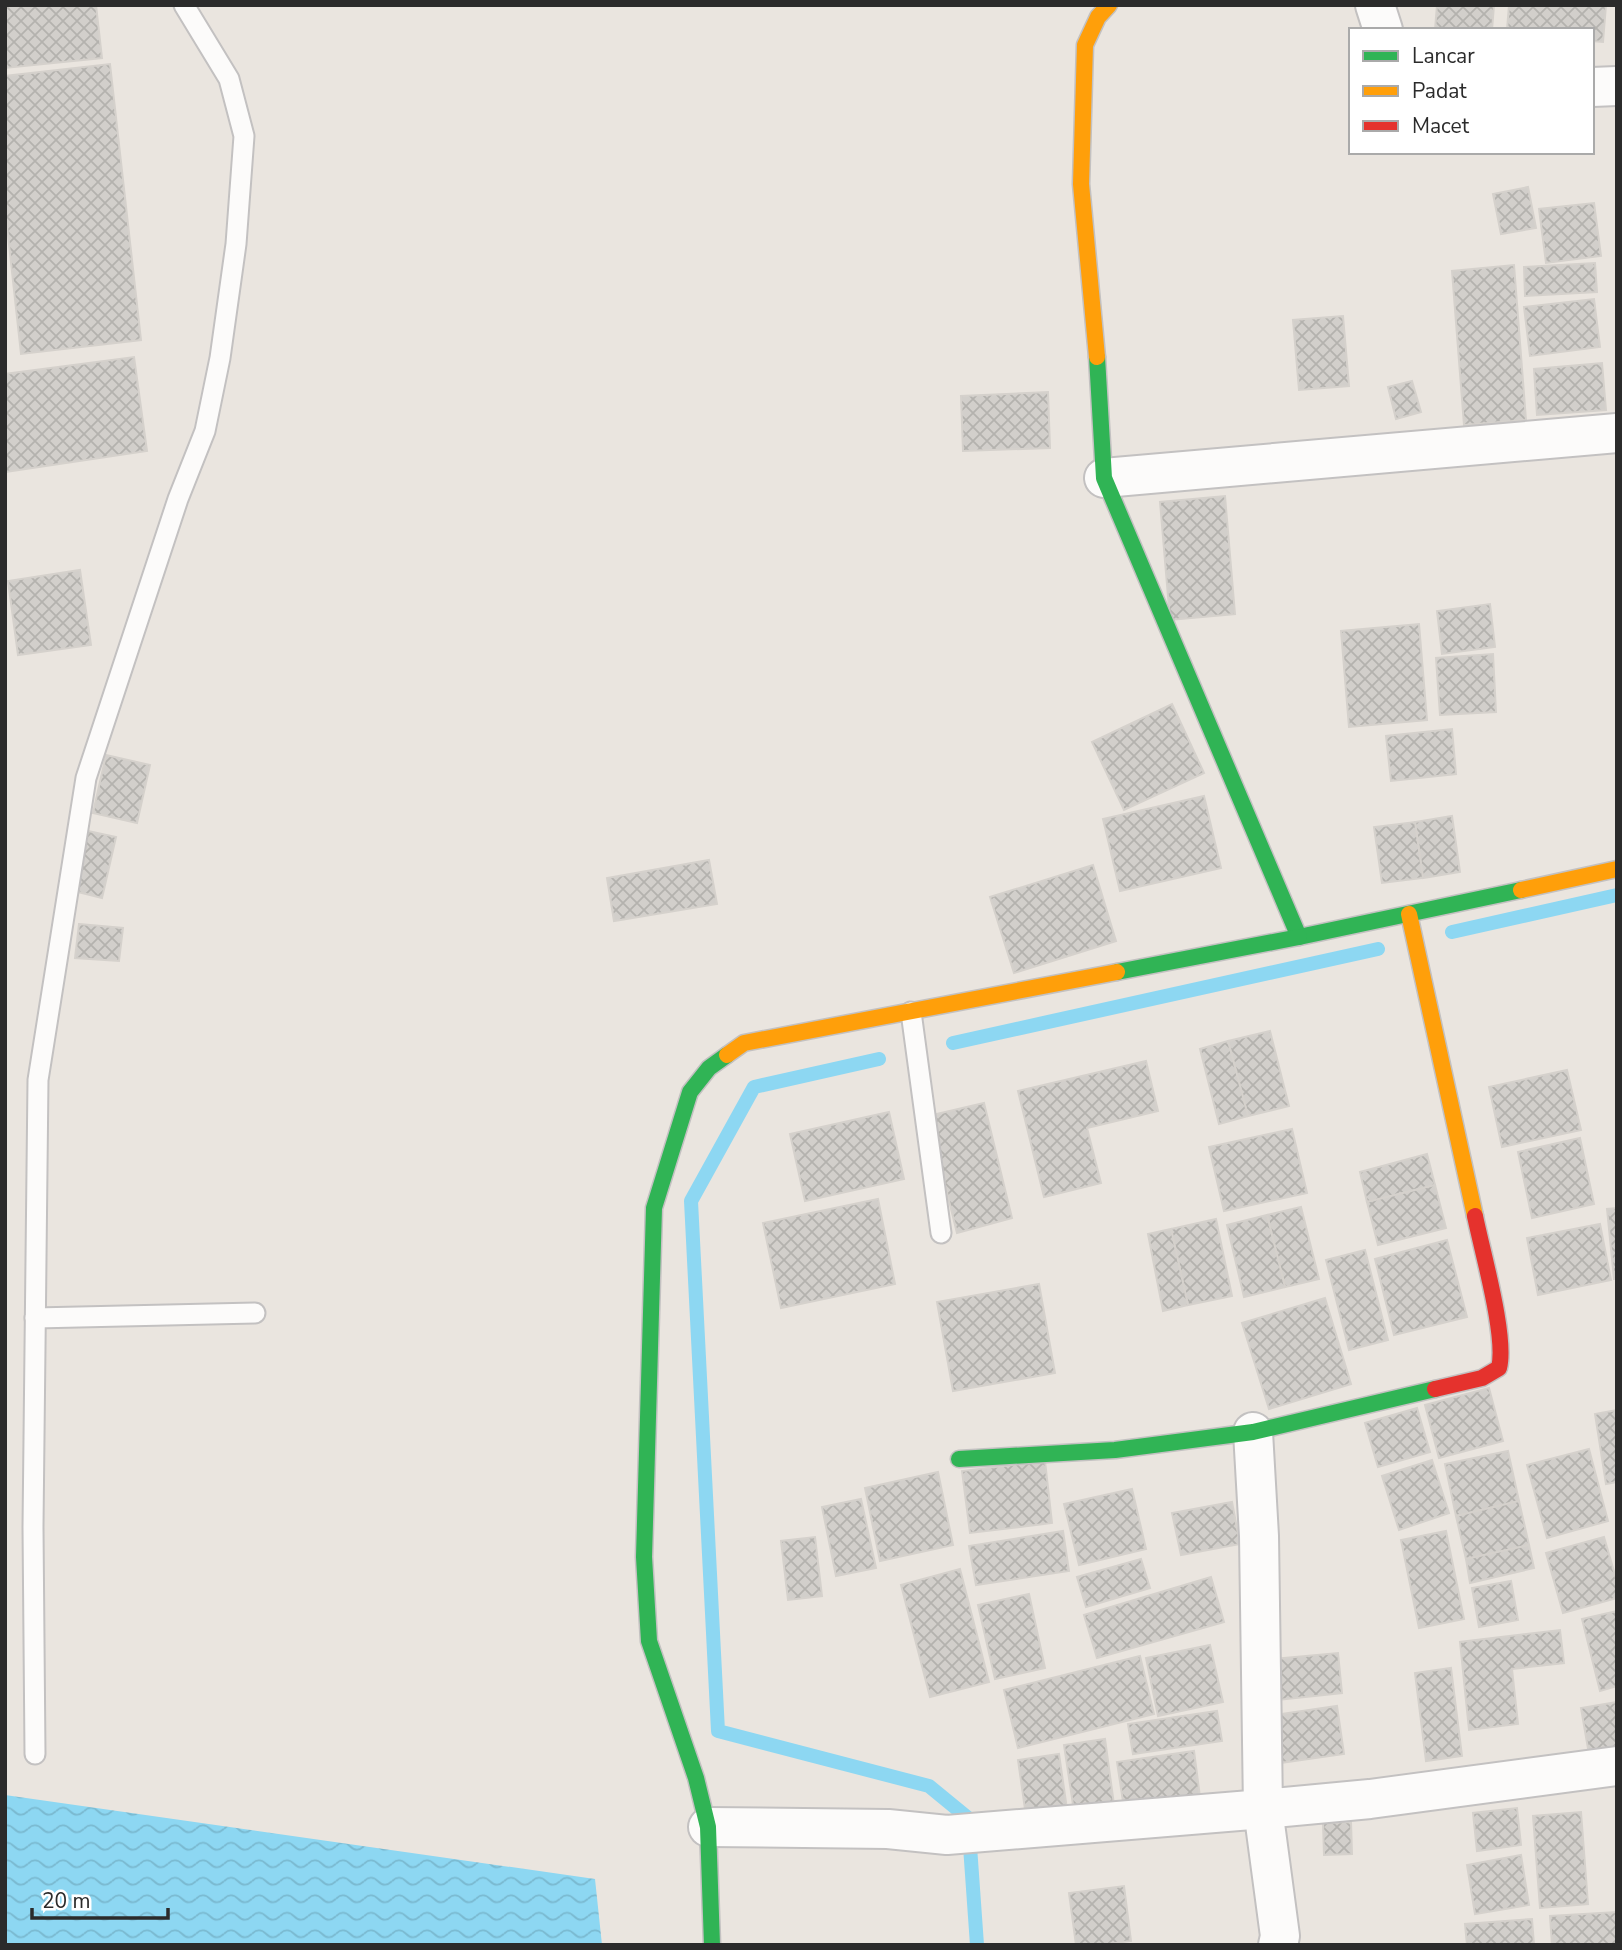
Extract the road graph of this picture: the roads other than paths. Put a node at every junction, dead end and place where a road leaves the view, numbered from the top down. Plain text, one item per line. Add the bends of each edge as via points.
1 (184, 5) edge
2 (1109, 5) edge
3 (1375, 5) edge
4 (1382, 28) edge
5 (1617, 86) edge
6 (1594, 87) edge
7 (1617, 433) edge
8 (1104, 478) junction
9 (1617, 869) edge
10 (1409, 914) junction
11 (1299, 937) junction
12 (911, 1012) junction
13 (941, 1233) dead end
14 (255, 1313) dead end
15 (35, 1318) junction
16 (1253, 1432) junction
17 (959, 1460) dead end
18 (34, 1754) dead end
19 (1617, 1766) edge
20 (1263, 1810) junction
21 (708, 1827) junction
22 (712, 1945) edge
23 (1278, 1945) edge

1 - 15 lane via 229,79 244,136 236,244 205,431 86,778 37,1080
2 - 8 street via 1085,45 1081,184 1096,330
3 - 4 street
5 - 6 street
7 - 8 street
8 - 11 street
9 - 10 street
10 - 11 street
10 - 16 street via 1496,1314 1502,1357 1499,1368 1482,1378
11 - 12 street
12 - 13 lane
12 - 21 street via 744,1043 709,1068 690,1092 654,1208 644,1558 649,1641
14 - 15 lane
15 - 18 lane
16 - 17 street via 1115,1450
16 - 20 street
19 - 20 street
20 - 21 street via 947,1835 888,1829
20 - 23 street
21 - 22 street

